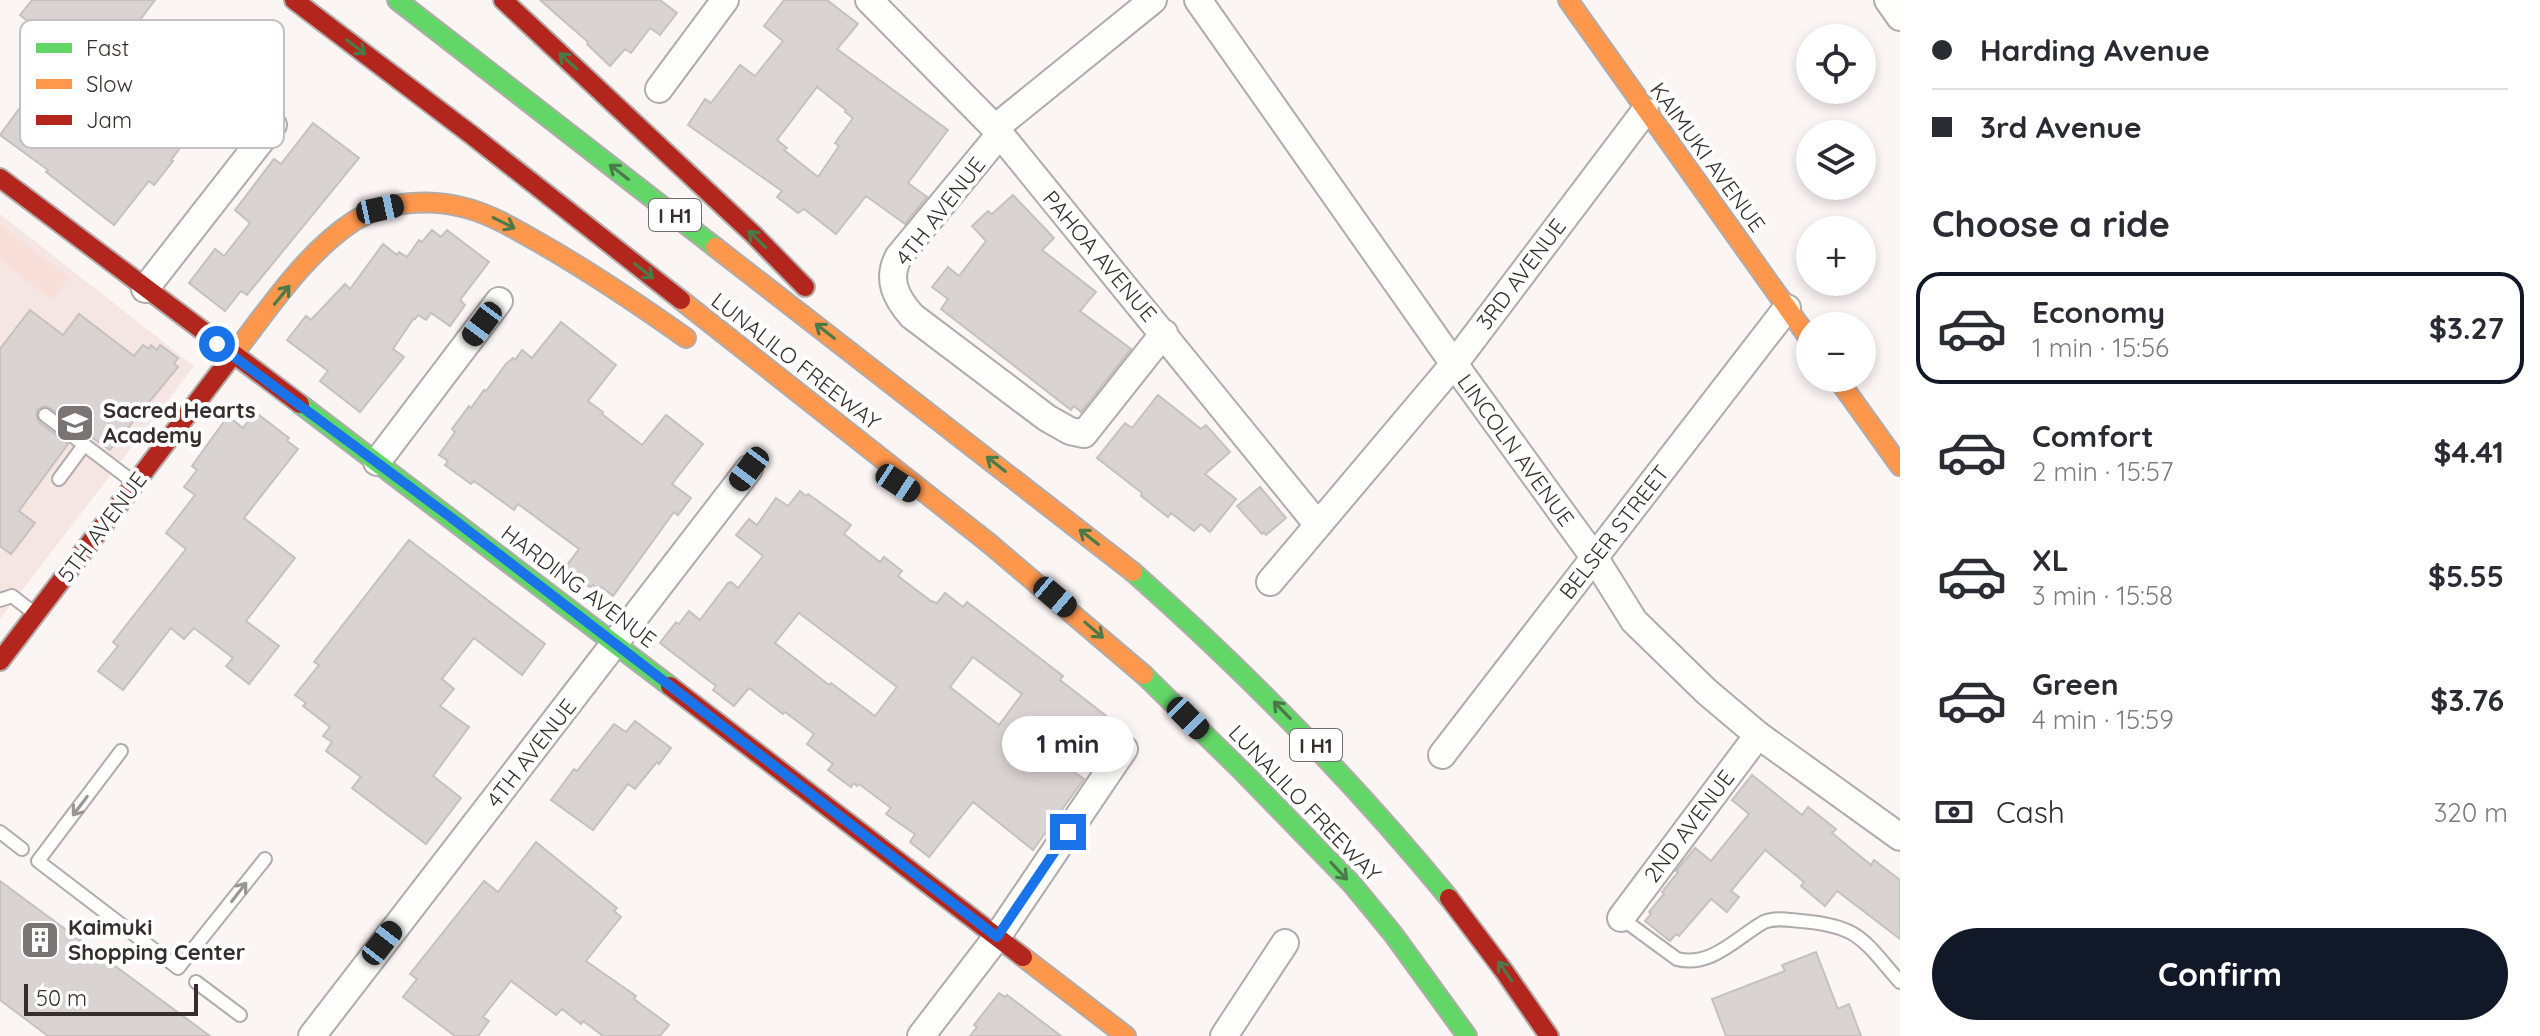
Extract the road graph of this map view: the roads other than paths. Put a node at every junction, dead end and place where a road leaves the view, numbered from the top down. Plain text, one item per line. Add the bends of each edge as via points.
1 (294, 0) edge
2 (397, 0) edge
3 (503, 0) edge
4 (725, 0) edge
5 (869, 0) edge
6 (1153, 0) edge
7 (1198, 0) edge
8 (1568, 0) edge
9 (1888, 0) edge
10 (1900, 17) edge
11 (659, 89) dead end
12 (1645, 111) junction
13 (998, 131) junction
14 (255, 148) edge
15 (0, 178) edge
16 (145, 289) junction
17 (499, 301) dead end
18 (821, 303) dead end
19 (1787, 308) junction
20 (1796, 321) edge
21 (843, 324) dead end
22 (1164, 333) junction
23 (701, 349) dead end
24 (232, 356) junction
25 (1454, 364) junction
26 (1847, 392) edge
27 (45, 415) dead end
28 (803, 420) dead end
29 (953, 430) junction
30 (84, 445) junction
31 (377, 462) junction
32 (1900, 466) edge
33 (749, 469) dead end
34 (59, 479) dead end
35 (135, 483) junction
36 (1318, 525) junction
37 (990, 544) junction
38 (1594, 557) junction
39 (1270, 582) dead end
40 (0, 600) edge
41 (36, 614) junction
42 (616, 643) junction
43 (0, 661) edge
44 (1758, 735) junction
45 (1124, 749) dead end
46 (121, 751) dead end
47 (1442, 755) dead end
48 (0, 832) edge
49 (1900, 837) edge
50 (22, 849) dead end
51 (265, 859) dead end
52 (1621, 918) joint
53 (997, 937) junction
54 (1285, 943) dead end
55 (196, 982) dead end
56 (1900, 982) edge
57 (240, 1015) dead end
58 (312, 1036) edge
59 (921, 1036) edge
60 (1126, 1036) edge
61 (1224, 1036) edge
62 (1467, 1036) edge
63 (1549, 1036) edge

1 -> 37 main road, LUNALILO FREEWAY
29 -> 2 main road, LUNALILO FREEWAY / I H1
18 -> 3 main road
4 - 11 street
5 - 13 street, PAHOA AVENUE
6 - 13 street, 4TH AVENUE
7 - 25 street, LINCOLN AVENUE
8 - 12 main road, KAIMUKI AVENUE
9 - 10 street
12 - 19 main road, KAIMUKI AVENUE
12 - 25 street, 3RD AVENUE
13 - 22 street, PAHOA AVENUE
13 - 22 street, 4TH AVENUE via 894,265 894,287 904,307 1047,418 1084,434
14 - 16 street
15 - 16 main road, HARDING AVENUE
16 - 24 main road, HARDING AVENUE
17 - 31 street
19 - 20 main road, KAIMUKI AVENUE
19 - 38 street, BELSER STREET
21 - 29 main road
22 - 36 street, PAHOA AVENUE
24 -> 23 main road, 5TH AVENUE via 344,228 380,209 428,203 463,207 499,221 570,259
24 - 31 main road, HARDING AVENUE
24 - 35 main road, 5TH AVENUE
25 - 36 street, 3RD AVENUE
25 - 38 street, LINCOLN AVENUE
26 - 32 main road
27 - 30 lane
28 - 37 main road
63 -> 29 main road, LUNALILO FREEWAY / I H1 via 1442,887 1277,705 1131,570
30 - 34 lane
30 - 35 lane
31 - 42 main road, HARDING AVENUE
33 - 42 street, 4TH AVENUE
35 - 41 main road, 5TH AVENUE
36 - 39 street, 3RD AVENUE
37 -> 62 main road, LUNALILO FREEWAY via 1127,659 1298,827 1393,934
38 - 44 street, LINCOLN AVENUE via 1634,621
38 - 47 street, BELSER STREET
40 - 41 lane via 12,596
41 - 43 main road, 5TH AVENUE
42 - 53 main road, HARDING AVENUE
42 - 58 street, 4TH AVENUE
44 - 49 street, LINCOLN AVENUE
44 - 52 street, 2ND AVENUE
45 - 53 street
46 -> 51 lane via 38,861 178,968
48 - 50 lane
52 - 56 lane via 1685,961 1703,960 1770,920 1838,926 1858,935
53 - 59 street
53 - 60 main road, HARDING AVENUE
54 - 61 street
55 - 57 lane

